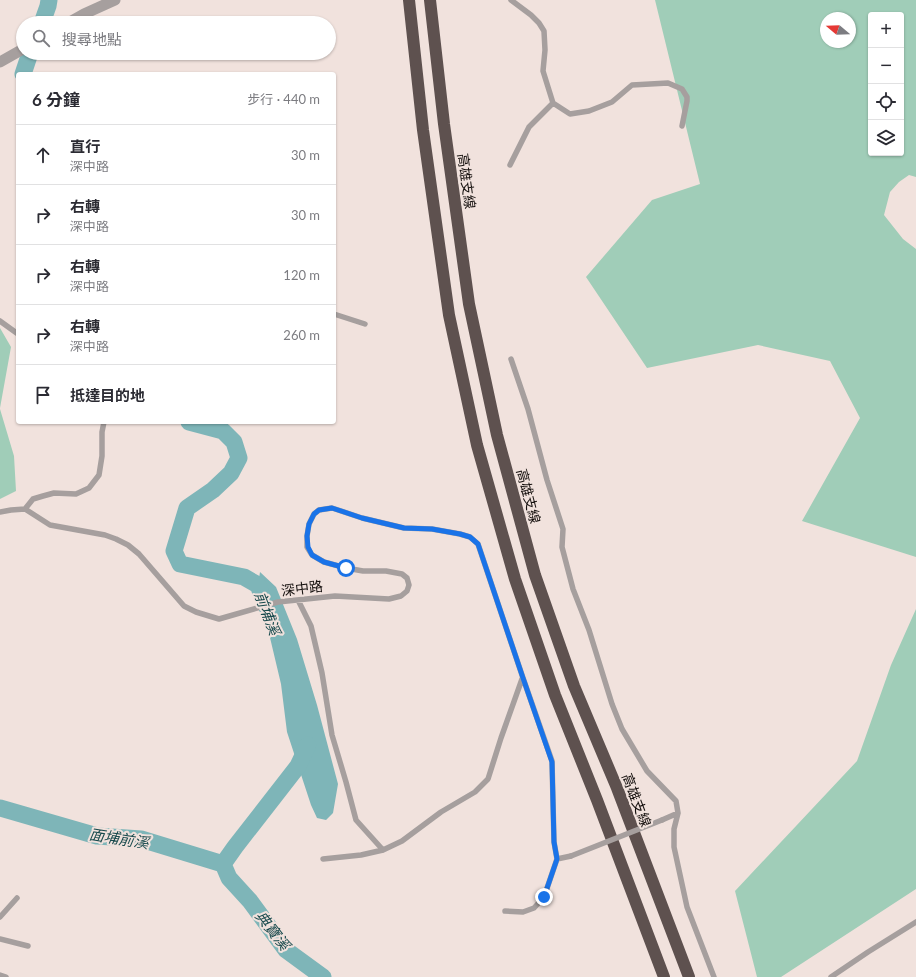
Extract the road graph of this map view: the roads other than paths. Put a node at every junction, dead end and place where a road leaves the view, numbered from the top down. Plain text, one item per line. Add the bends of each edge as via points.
1 (115, 0) edge
2 (409, 0) edge
3 (430, 0) edge
4 (511, 0) edge
5 (80, 16) edge
6 (16, 53) edge
7 (0, 62) edge
8 (553, 103) junction
9 (682, 126) dead end
10 (510, 165) dead end
11 (336, 315) edge
12 (0, 322) edge
13 (364, 324) dead end
14 (16, 333) edge
15 (511, 360) dead end
16 (104, 424) edge
17 (25, 509) junction
18 (0, 512) edge
19 (298, 600) junction
20 (523, 678) junction
21 (678, 813) junction
22 (382, 850) junction
23 (323, 859) dead end
24 (557, 859) junction
25 (17, 898) dead end
26 (505, 911) dead end
27 (0, 917) edge
28 (916, 922) edge
29 (0, 939) edge
30 (28, 946) dead end
31 (0, 975) edge
32 (6, 977) edge
33 (664, 977) edge
34 (689, 977) edge
35 (714, 977) edge
36 (831, 977) edge

1 - 5 street
2 - 33 highway via 423,130 449,315 476,445 515,579 554,695
3 - 34 highway, 高雄支線 via 469,304 497,435 535,575 574,686 617,788
4 - 8 lane via 535,19 544,32 543,71
6 - 7 street
8 - 9 lane via 570,114 589,111 612,102 632,85 668,83 682,90 687,97
8 - 10 lane via 529,127
11 - 13 lane
12 - 14 lane
15 - 21 lane via 528,408 563,529 562,546 573,589 612,704 625,735 647,771 676,801
16 - 17 lane via 99,474 89,488 76,494 54,493 33,499
17 - 18 lane
17 - 19 lane, 深中路 via 50,525 105,535 128,545 139,554 184,606 196,612 219,619 278,602
19 - 20 lane, 深中路 via 335,596 389,599 407,592 409,584 402,574 362,571 324,562 312,555 307,536 309,524 319,510 332,508 397,527 432,529 470,537 478,544
19 - 22 lane via 311,626 332,735 356,820
20 - 22 lane via 488,779 475,792 441,812 402,841
20 - 24 lane, 深中路 via 552,762 554,842
21 - 24 lane, bridge via 571,856
21 - 35 lane via 674,829 674,847 687,907
22 - 23 lane
24 - 26 lane, 深中路 via 544,897 534,908 523,912
25 - 27 lane
28 - 36 lane
29 - 30 lane
31 - 32 lane

